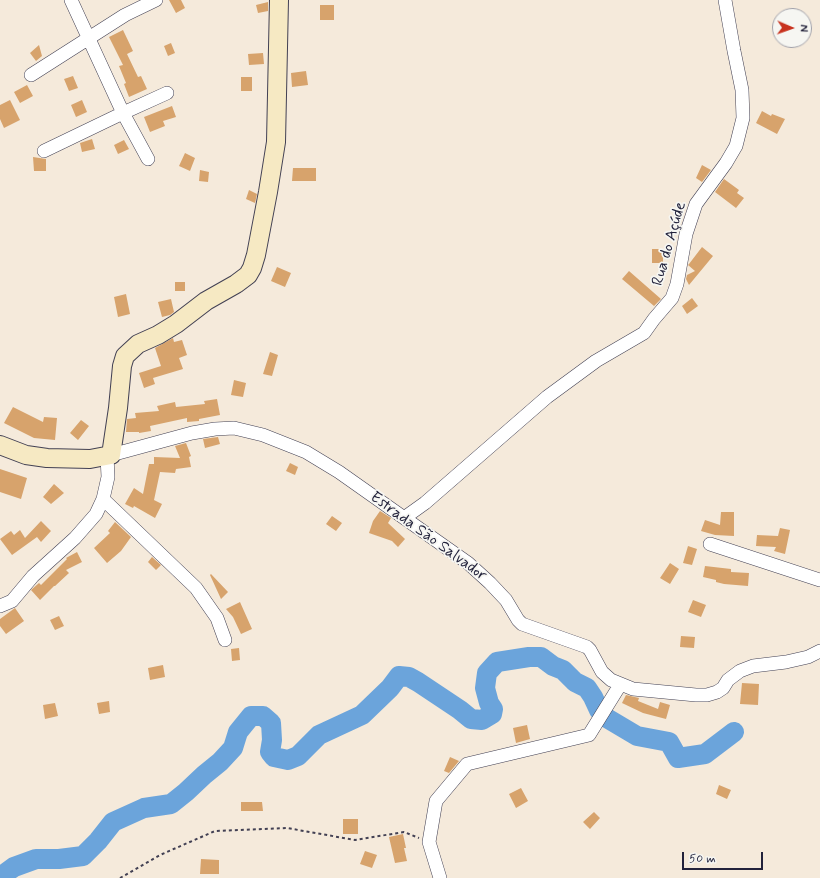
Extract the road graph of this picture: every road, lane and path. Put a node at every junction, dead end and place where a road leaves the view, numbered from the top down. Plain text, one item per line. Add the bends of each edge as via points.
1 (71, 0) edge
2 (156, 0) edge
3 (279, 0) edge
4 (725, 0) edge
5 (89, 37) junction
6 (32, 75) dead end
7 (167, 93) dead end
8 (123, 112) junction
9 (44, 151) dead end
10 (148, 159) dead end
11 (0, 445) edge
12 (109, 455) junction
13 (103, 498) junction
14 (404, 518) junction
15 (710, 544) dead end
16 (820, 580) edge
17 (0, 606) edge
18 (225, 640) dead end
19 (820, 651) edge
20 (620, 685) junction
21 (429, 842) junction
22 (120, 878) edge
23 (440, 878) edge

1 - 5 street
2 - 5 street
3 - 12 street via 276,142 252,268 248,275 236,284 206,300 176,324 138,344 125,356
4 - 14 street, Rua do Açúde via 742,90 744,118 736,146 726,164 696,204 686,234 672,298 644,333 596,361 547,397 425,503
5 - 6 street
5 - 8 street
7 - 8 street
8 - 9 street
8 - 10 street
11 - 12 street, Estrada São Salvador via 47,458 90,459
12 - 13 street via 108,477
12 - 14 street, Estrada São Salvador via 192,433 234,428 263,435 306,452
13 - 17 street via 96,514 75,538 33,576 12,601
13 - 18 street via 196,588 217,618
14 - 20 street, Estrada São Salvador via 468,563 506,600 522,624 587,647 602,672
15 - 16 street
19 - 20 street, Estrada São Salvador via 808,657 753,666 740,671 718,692 707,695 633,689
20 - 21 street via 590,735 467,764 436,801
21 - 22 path via 404,832 355,840 287,828 215,831 160,855
21 - 23 street

